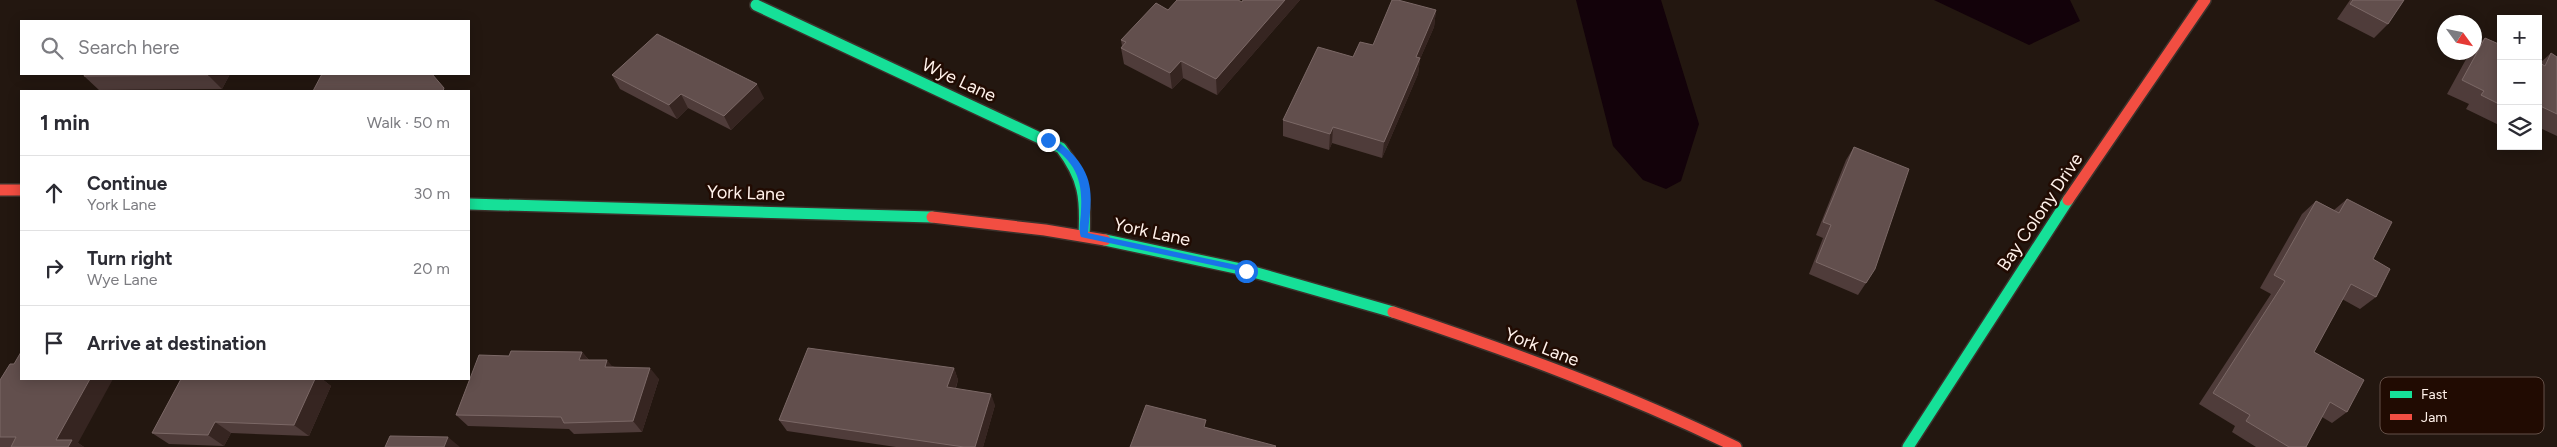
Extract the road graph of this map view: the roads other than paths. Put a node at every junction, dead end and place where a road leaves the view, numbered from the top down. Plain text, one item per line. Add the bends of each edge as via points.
1 (2205, 0) edge
2 (756, 5) dead end
3 (0, 190) edge
4 (20, 190) edge
5 (470, 204) edge
6 (1084, 235) junction
7 (1736, 447) edge
8 (1908, 447) edge

1 - 8 street, Bay Colony Drive via 2051,225
2 - 6 street, Wye Lane via 1062,148 1078,166 1086,188
3 - 4 street
5 - 6 street, York Lane via 693,208 954,219
6 - 7 street, York Lane via 1246,271 1371,306 1530,360 1677,419

